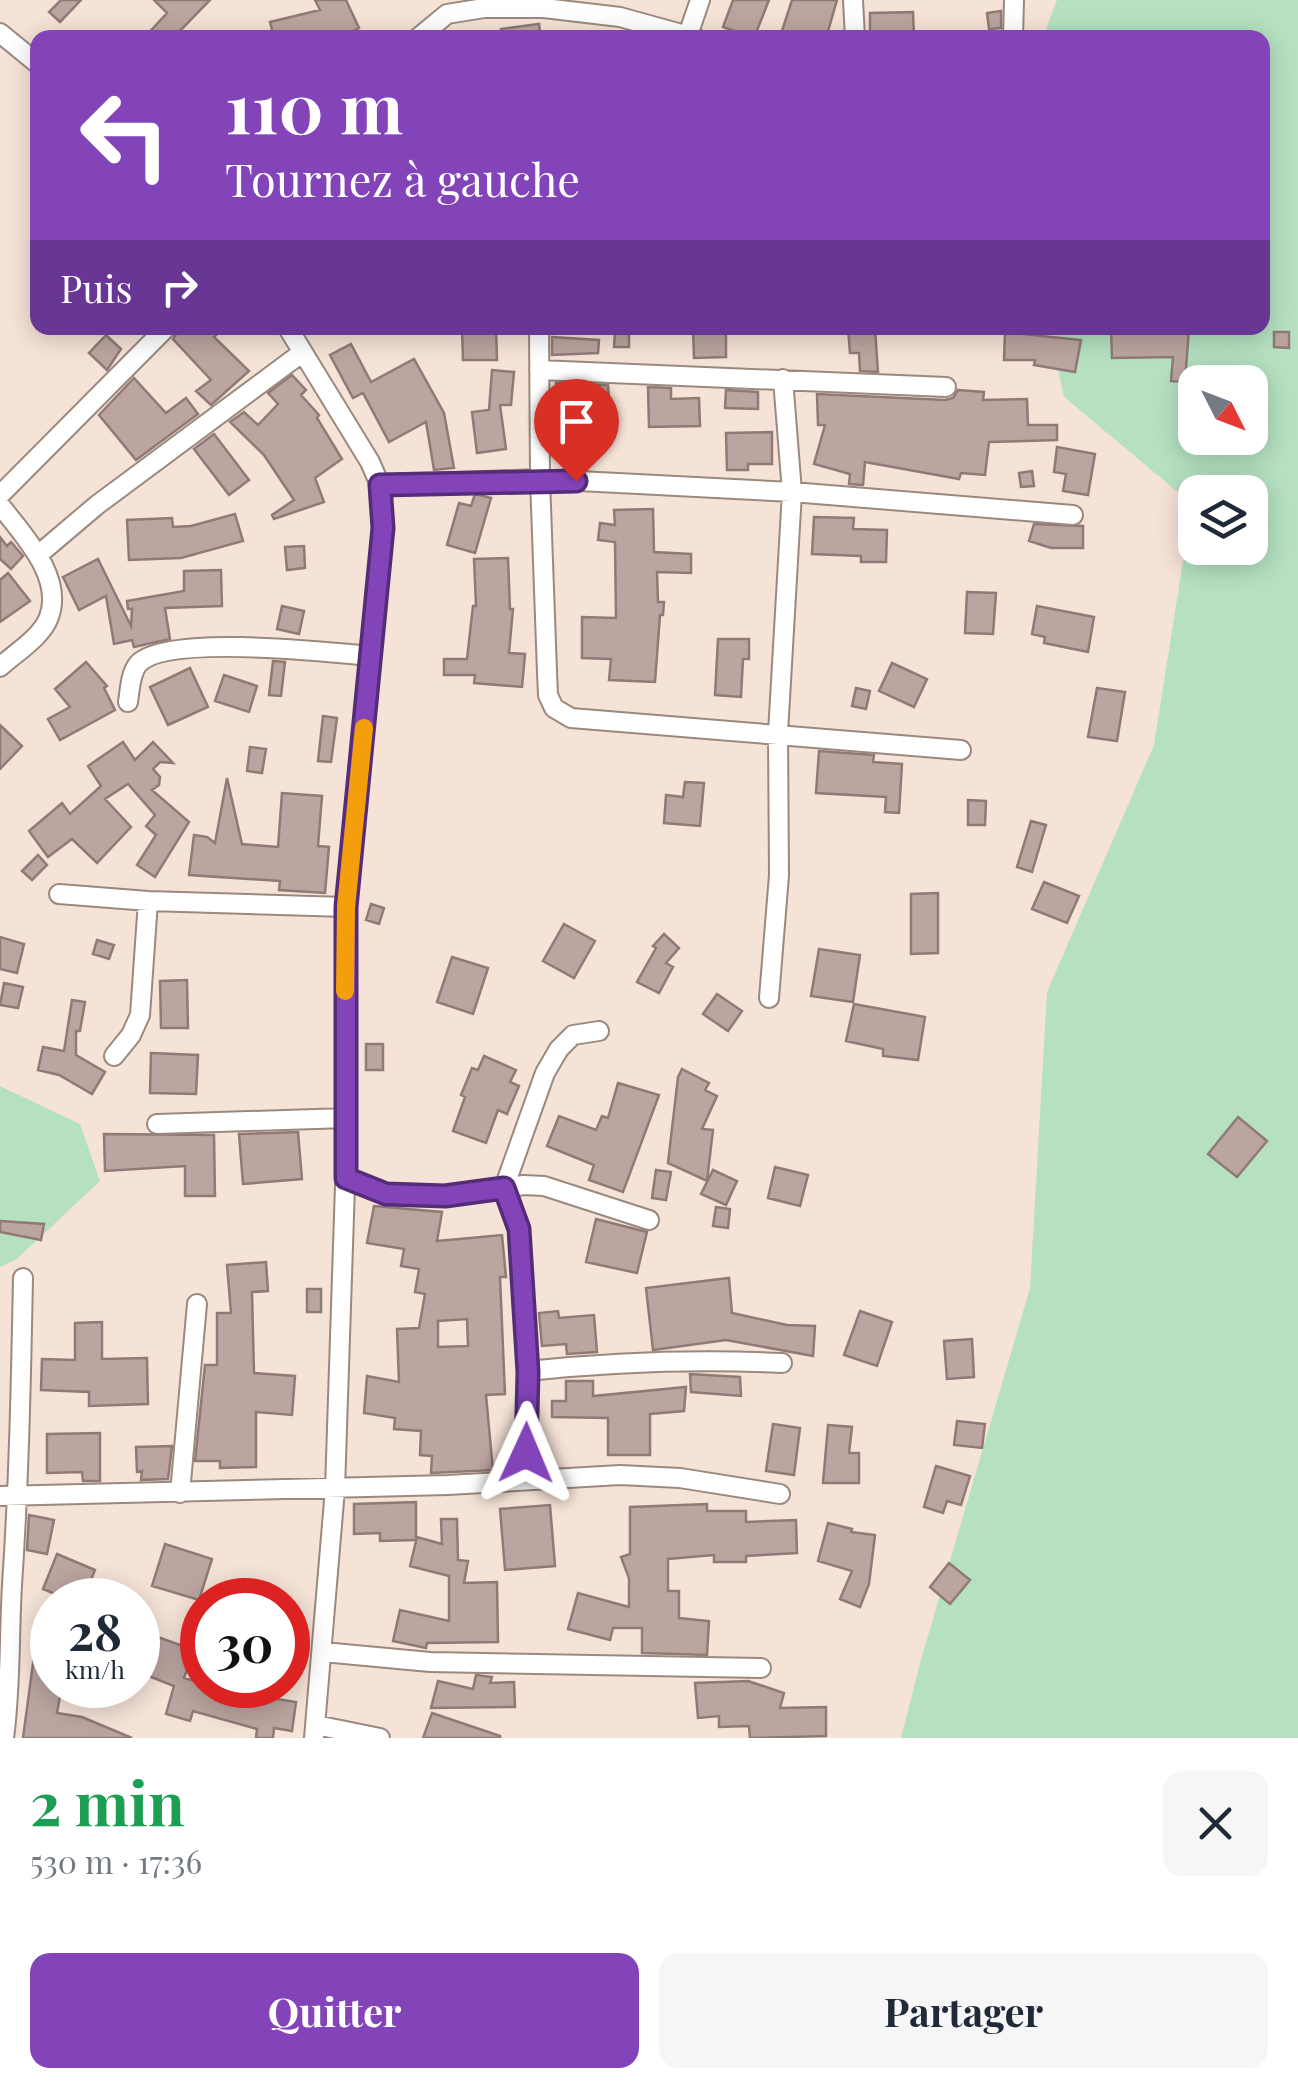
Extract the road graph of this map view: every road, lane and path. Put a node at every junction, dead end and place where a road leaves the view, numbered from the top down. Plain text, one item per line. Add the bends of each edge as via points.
1 (700, 0) edge
2 (853, 0) edge
3 (1014, 0) edge
4 (428, 30) edge
5 (669, 30) edge
6 (693, 30) edge
7 (855, 30) edge
8 (1013, 30) edge
9 (0, 33) edge
10 (30, 57) edge
11 (159, 335) edge
12 (292, 335) edge
13 (539, 335) edge
14 (303, 352) junction
15 (538, 370) junction
16 (783, 379) junction
17 (946, 387) dead end
18 (540, 480) junction
19 (380, 485) junction
20 (792, 492) junction
21 (0, 495) edge
22 (0, 506) edge
23 (1073, 515) dead end
24 (38, 555) junction
25 (371, 656) junction
26 (0, 667) edge
27 (128, 702) dead end
28 (778, 733) junction
29 (960, 750) dead end
30 (59, 894) dead end
31 (148, 901) junction
32 (346, 907) junction
33 (769, 998) dead end
34 (599, 1031) dead end
35 (114, 1056) dead end
36 (346, 1118) junction
37 (158, 1124) dead end
38 (346, 1178) junction
39 (504, 1188) junction
40 (649, 1220) dead end
41 (22, 1278) dead end
42 (197, 1304) dead end
43 (782, 1363) dead end
44 (528, 1372) junction
45 (526, 1480) junction
46 (335, 1488) junction
47 (180, 1494) junction
48 (780, 1494) dead end
49 (10, 1496) edge
50 (323, 1652) junction
51 (761, 1668) dead end
52 (315, 1732) edge
53 (4, 1738) edge
54 (380, 1738) edge

1 - 6 street
2 - 7 street
3 - 8 street
4 - 5 street via 447,14 484,8 620,17
9 - 10 street
11 - 21 street
12 - 14 street
13 - 15 street
14 - 19 street
14 - 24 street
15 - 16 street
15 - 18 street
16 - 17 street
16 - 20 street
18 - 19 street
18 - 20 street
18 - 28 street via 548,696 554,708 571,718 630,726
19 - 25 street via 383,528
20 - 23 street
20 - 28 street
22 - 24 street
24 - 26 street via 48,578 50,616
25 - 27 street via 236,645 156,654 139,662
25 - 32 street
28 - 29 street
28 - 33 street via 779,875
30 - 31 street
31 - 32 street
31 - 35 street via 140,1014
32 - 36 street
34 - 39 street via 573,1035 559,1048
36 - 37 street
36 - 38 street
38 - 39 street via 386,1194
38 - 46 street
39 - 40 street via 544,1186
39 - 44 street via 519,1229
41 - 49 street
42 - 47 street
43 - 44 street via 616,1362
44 - 45 street
45 - 46 street
45 - 48 street via 620,1474
46 - 47 street
46 - 50 street
47 - 49 street
49 - 53 street
50 - 51 street via 430,1662
50 - 52 street
52 - 54 street

